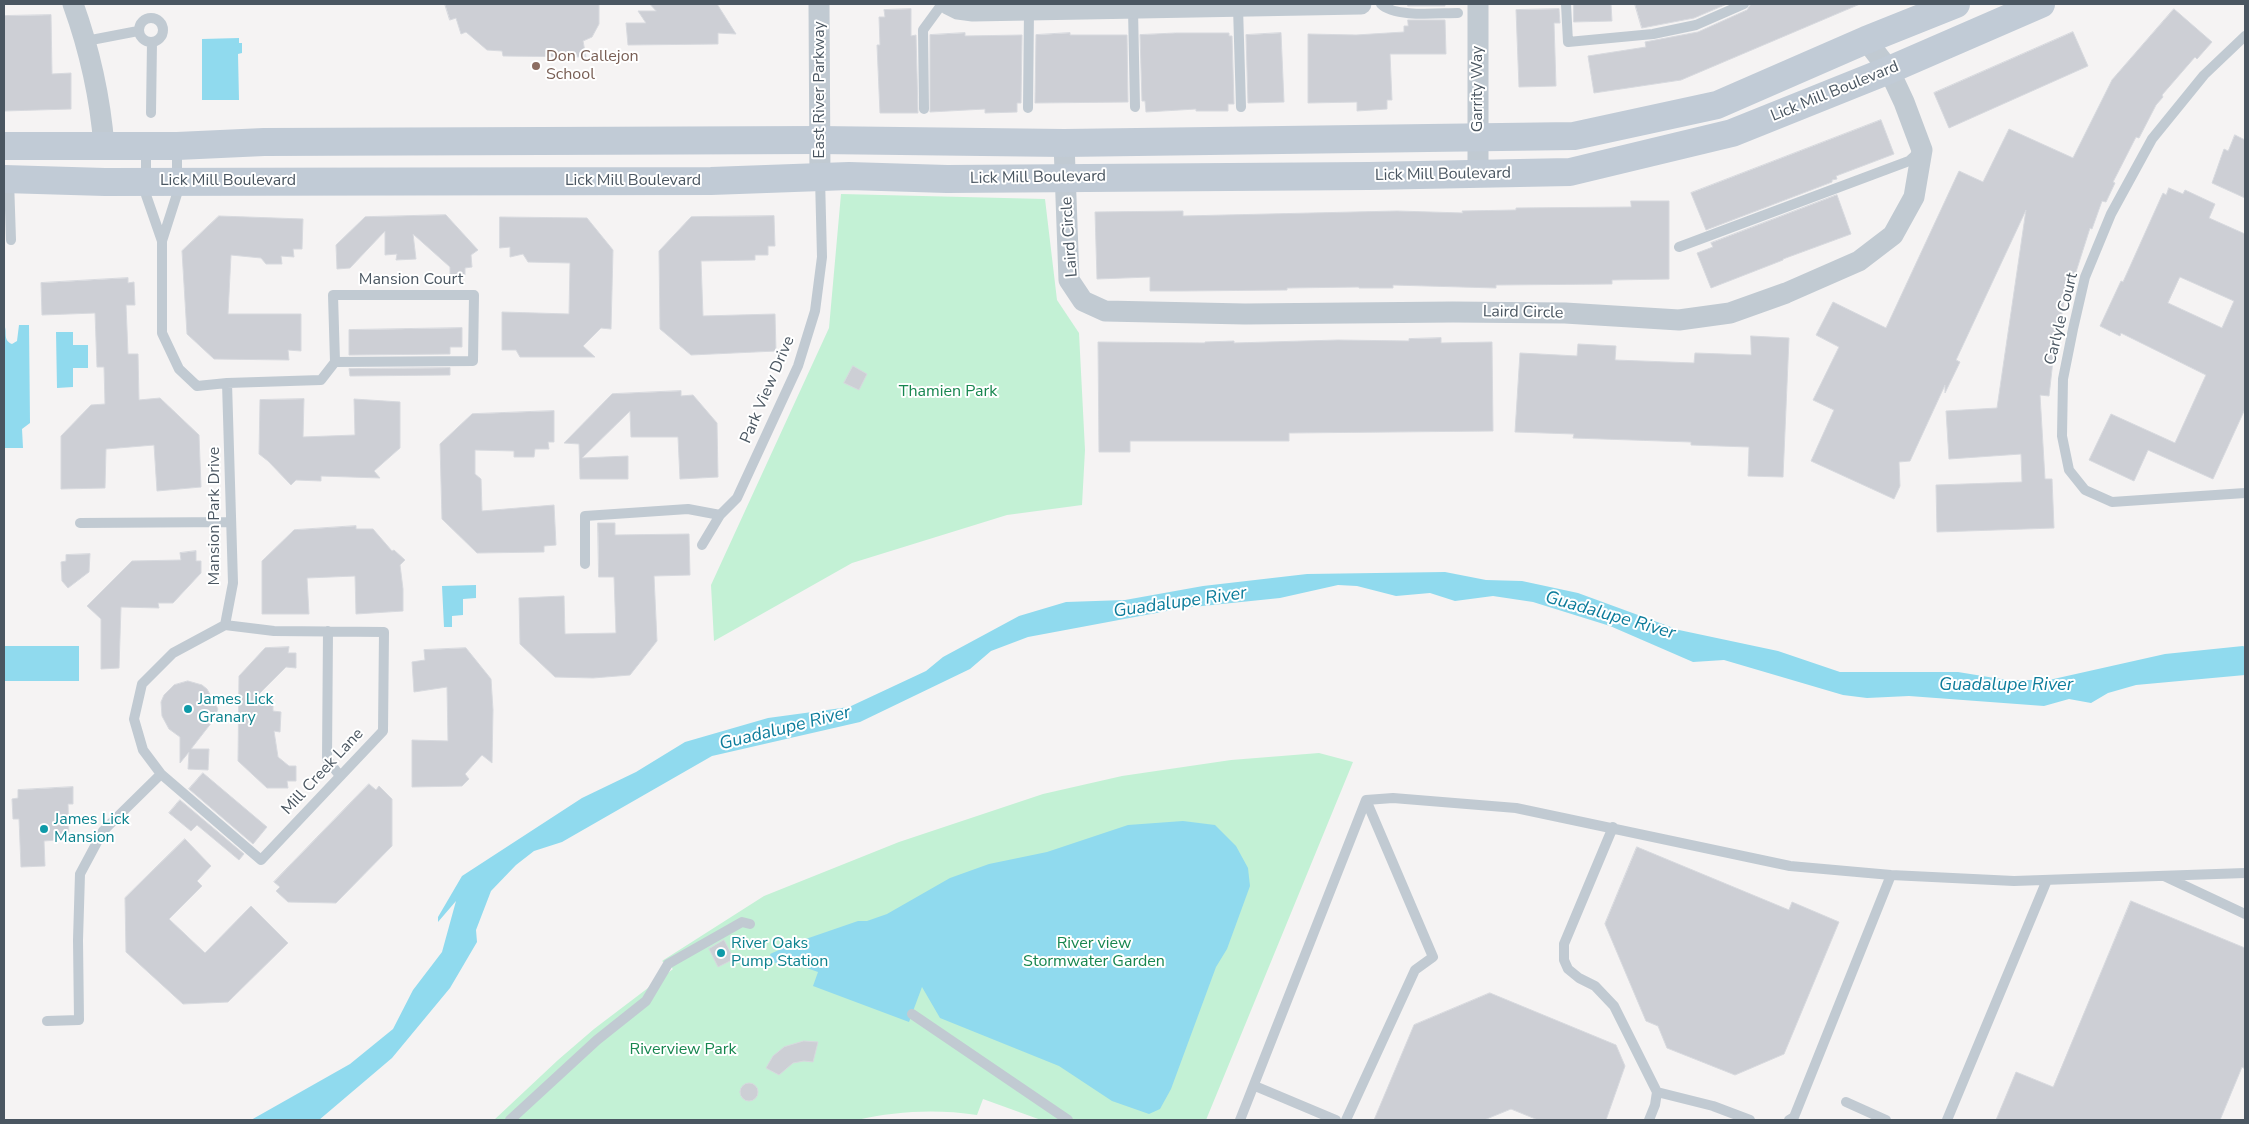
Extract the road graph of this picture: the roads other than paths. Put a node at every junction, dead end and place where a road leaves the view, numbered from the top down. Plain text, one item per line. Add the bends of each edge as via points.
1 (73, 4) edge
2 (819, 4) edge
3 (942, 4) edge
4 (948, 4) edge
5 (1361, 4) edge
6 (1381, 4) edge
7 (1478, 4) edge
8 (1566, 4) edge
9 (1744, 4) edge
10 (1956, 4) edge
11 (2041, 4) edge
12 (1310, 5) edge
13 (1103, 6) edge
14 (1207, 6) edge
15 (999, 7) edge
16 (1238, 7) junction
17 (1133, 9) junction
18 (1029, 10) junction
19 (1458, 13) dead end
20 (138, 31) junction
21 (2245, 36) edge
22 (1866, 40) junction
23 (86, 41) junction
24 (152, 42) junction
25 (1889, 70) junction
26 (1135, 107) dead end
27 (1242, 107) dead end
28 (1028, 108) dead end
29 (924, 109) dead end
30 (151, 113) dead end
31 (1478, 135) junction
32 (819, 140) junction
33 (1064, 143) junction
34 (4, 146) edge
35 (104, 146) junction
36 (146, 146) junction
37 (177, 146) junction
38 (1922, 150) junction
39 (1478, 174) junction
40 (820, 177) junction
41 (1066, 177) junction
42 (6, 179) edge
43 (178, 181) junction
44 (146, 182) junction
45 (11, 240) dead end
46 (162, 241) junction
47 (1679, 247) dead end
48 (335, 362) junction
49 (227, 383) junction
50 (2245, 493) edge
51 (720, 515) junction
52 (231, 522) junction
53 (80, 523) dead end
54 (702, 545) dead end
55 (585, 564) dead end
56 (225, 625) junction
57 (328, 631) junction
58 (161, 774) junction
59 (340, 776) junction
60 (1366, 800) junction
61 (1613, 827) junction
62 (2245, 872) edge
63 (1891, 875) junction
64 (2163, 876) junction
65 (2047, 880) junction
66 (2245, 914) edge
67 (750, 924) dead end
68 (912, 1014) dead end
69 (47, 1022) dead end
70 (1255, 1086) junction
71 (1657, 1092) junction
72 (1846, 1102) dead end
73 (510, 1120) edge
74 (1068, 1120) edge
75 (1240, 1120) edge
76 (1336, 1120) edge
77 (1346, 1120) edge
78 (1649, 1120) edge
79 (1750, 1120) edge
80 (1789, 1120) edge
81 (1886, 1120) edge
82 (1947, 1120) edge

1 - 23 street
2 - 32 street, East River Parkway
3 - 29 lane via 923,30
4 - 15 street via 974,11
5 - 12 street
6 - 19 lane via 1399,13
7 - 31 street, Garrity Way
8 - 9 lane via 1568,42 1653,34 1696,25
10 - 22 main road, Lick Mill Boulevard
11 - 25 main road, Lick Mill Boulevard
12 - 16 street
13 - 17 street
13 - 18 street
14 - 16 street
14 - 17 street
15 - 18 street
16 - 27 lane
17 - 26 lane
18 - 28 lane
20 - 23 lane
20 - 24 lane via 143,39
20 - 24 lane via 141,22 149,17 158,20 163,28 160,37
21 - 50 lane, Carlyle Court via 2204,76 2152,139 2112,214 2085,278 2073,329 2062,379 2062,436 2069,470 2085,490 2112,502
22 - 25 street
22 - 31 main road, Lick Mill Boulevard via 1716,105 1574,136
23 - 35 street
24 - 30 lane
25 - 38 street
25 - 39 main road, Lick Mill Boulevard via 1732,133 1570,172
31 - 33 main road, Lick Mill Boulevard
31 - 39 street, Garrity Way
32 - 33 main road, Lick Mill Boulevard
32 - 37 main road, Lick Mill Boulevard via 264,142
32 - 40 street, East River Parkway
33 - 41 street, Laird Circle
34 - 35 main road, Lick Mill Boulevard
35 - 36 main road, Lick Mill Boulevard
36 - 37 main road, Lick Mill Boulevard
36 - 44 lane
37 - 43 lane
38 - 41 street, Laird Circle via 1914,197 1893,235 1859,262 1730,313 1679,320 1508,313 1105,312 1083,301 1070,280
38 - 47 lane via 1909,161
39 - 41 main road, Lick Mill Boulevard
40 - 41 main road, Lick Mill Boulevard via 947,180
40 - 43 main road, Lick Mill Boulevard via 712,181
40 - 51 lane, Park View Drive via 822,257 815,311 798,366 737,498
42 - 44 main road, Lick Mill Boulevard
42 - 45 lane
43 - 44 main road, Lick Mill Boulevard
43 - 46 lane
44 - 46 lane via 146,195
46 - 49 lane via 162,333 179,369 197,386
48 - 48 lane, Mansion Court via 333,295 474,296 473,360
48 - 49 lane via 321,380
49 - 52 lane, Mansion Park Drive
51 - 54 lane, Park View Drive
51 - 55 lane via 688,509 585,516
52 - 53 lane
52 - 56 lane, Mansion Park Drive via 233,583
56 - 57 lane, Mill Creek Lane via 274,631
56 - 58 lane via 174,652 142,684 134,719 143,750
57 - 59 lane via 327,759
57 - 59 lane, Mill Creek Lane via 384,632 383,731
58 - 59 lane, Mill Creek Lane via 261,860
58 - 69 lane via 103,831 80,874 79,1020
60 - 61 lane via 1403,799 1516,808
60 - 70 lane
60 - 77 lane via 1433,957 1415,970
61 - 63 lane via 1790,866
61 - 71 lane via 1564,944 1564,960 1568,969 1595,986 1614,1006
62 - 64 lane
63 - 65 lane
63 - 80 lane via 1794,1117
64 - 65 lane
64 - 66 lane
65 - 82 lane
67 - 73 lane via 742,922 668,964 646,1001 597,1040
68 - 74 lane
70 - 75 lane
70 - 76 lane
71 - 78 lane
71 - 79 lane via 1713,1106
72 - 81 lane

